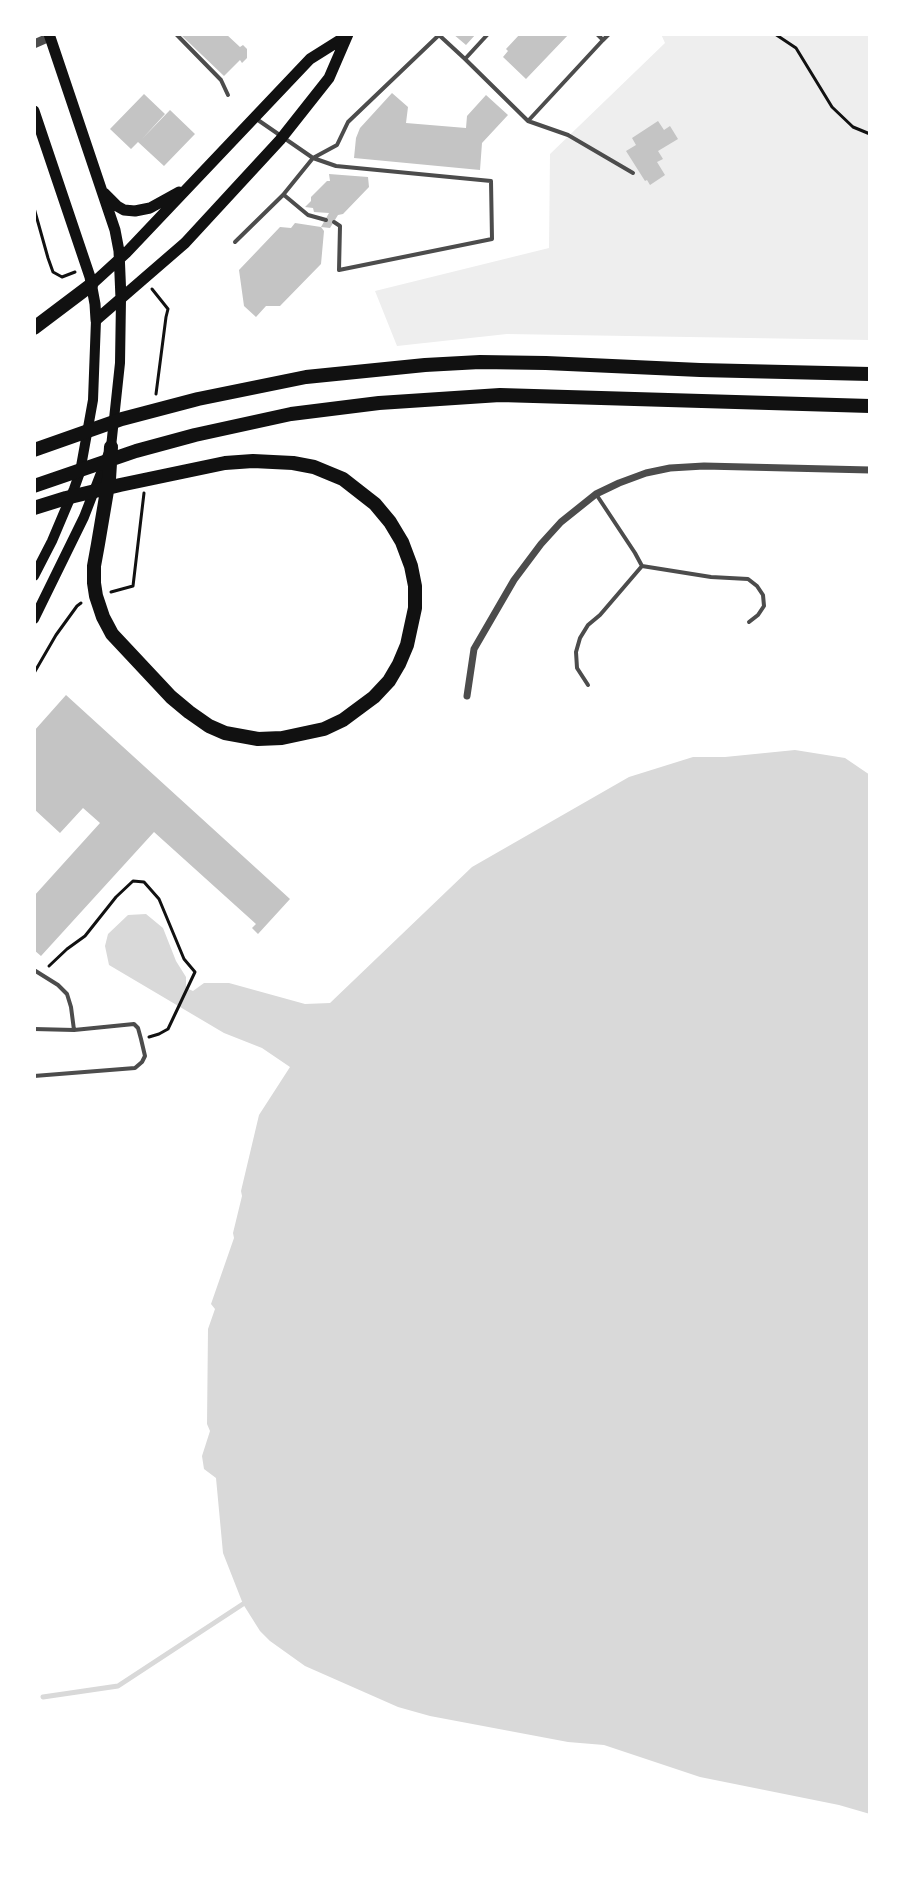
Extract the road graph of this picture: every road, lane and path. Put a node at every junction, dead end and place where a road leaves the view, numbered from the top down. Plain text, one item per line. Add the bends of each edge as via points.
1 (176, 34) edge
2 (439, 34) edge
3 (488, 34) edge
4 (597, 34) edge
5 (609, 34) edge
6 (775, 34) edge
7 (50, 36) edge
8 (347, 36) edge
9 (603, 40) junction
10 (34, 44) edge
11 (465, 59) junction
12 (228, 95) dead end
13 (34, 111) edge
14 (255, 118) junction
15 (528, 121) junction
16 (870, 134) edge
17 (283, 138) junction
18 (313, 158) junction
19 (633, 173) dead end
20 (194, 183) junction
21 (100, 189) junction
22 (283, 195) junction
23 (326, 220) dead end
24 (334, 222) dead end
25 (235, 242) dead end
26 (119, 261) junction
27 (146, 276) junction
28 (91, 285) junction
29 (121, 299) junction
30 (96, 320) junction
31 (34, 328) edge
32 (870, 374) edge
33 (156, 396) dead end
34 (870, 406) edge
35 (111, 447) junction
36 (34, 450) edge
37 (870, 470) edge
38 (34, 486) edge
39 (144, 491) dead end
40 (596, 494) junction
41 (34, 508) edge
42 (642, 566) junction
43 (34, 576) edge
44 (106, 593) dead end
45 (86, 599) dead end
46 (34, 619) edge
47 (749, 622) dead end
48 (34, 673) edge
49 (588, 685) dead end
50 (467, 696) dead end
51 (34, 970) edge
52 (41, 974) junction
53 (34, 1029) edge
54 (74, 1030) junction
55 (141, 1039) junction
56 (34, 1076) edge

1 - 12 lane via 221,80
2 - 11 lane
2 - 18 lane via 348,122 337,145
3 - 11 lane
4 - 9 lane
5 - 9 lane
6 - 16 path via 796,48 832,107 853,127
7 - 10 street
7 - 21 main road
8 - 14 main road via 310,59
8 - 17 main road via 329,78
9 - 15 lane
11 - 15 lane
13 - 28 main road
14 - 17 lane
14 - 20 main road
15 - 19 lane via 568,135
17 - 18 lane
17 - 27 main road via 185,243
18 - 22 lane
18 - 24 lane via 336,166 491,181 492,239 339,270 340,226
20 - 21 main road via 142,211 124,210
20 - 26 main road
21 - 26 main road via 115,230
22 - 23 lane via 308,215
22 - 25 lane
26 - 28 main road
26 - 29 main road
27 - 29 main road
27 - 33 path via 168,309
28 - 30 main road
28 - 31 highway
29 - 30 main road
29 - 35 main road
30 - 43 main road via 93,400 80,472
32 - 36 highway via 480,362 425,365 306,377 198,399
34 - 38 highway via 500,395 327,409 195,435
35 - 41 highway via 109,479 94,566 103,617 112,634 180,705 225,733 282,738 343,720 389,681 412,625 411,566 402,542 375,504 329,471 253,461 191,469 66,498
35 - 46 main road
37 - 40 street via 670,468
39 - 44 path via 133,586
40 - 42 lane
40 - 50 street via 561,522 514,580 474,649
42 - 47 lane via 748,579 763,595 764,606
42 - 49 lane via 580,638 577,668
45 - 48 path
51 - 52 lane
52 - 54 lane via 67,994
52 - 55 path via 85,936 133,881 144,882 159,899 184,959 195,972 168,1029
53 - 54 lane
54 - 55 lane via 134,1024
55 - 56 lane via 145,1056 135,1068

